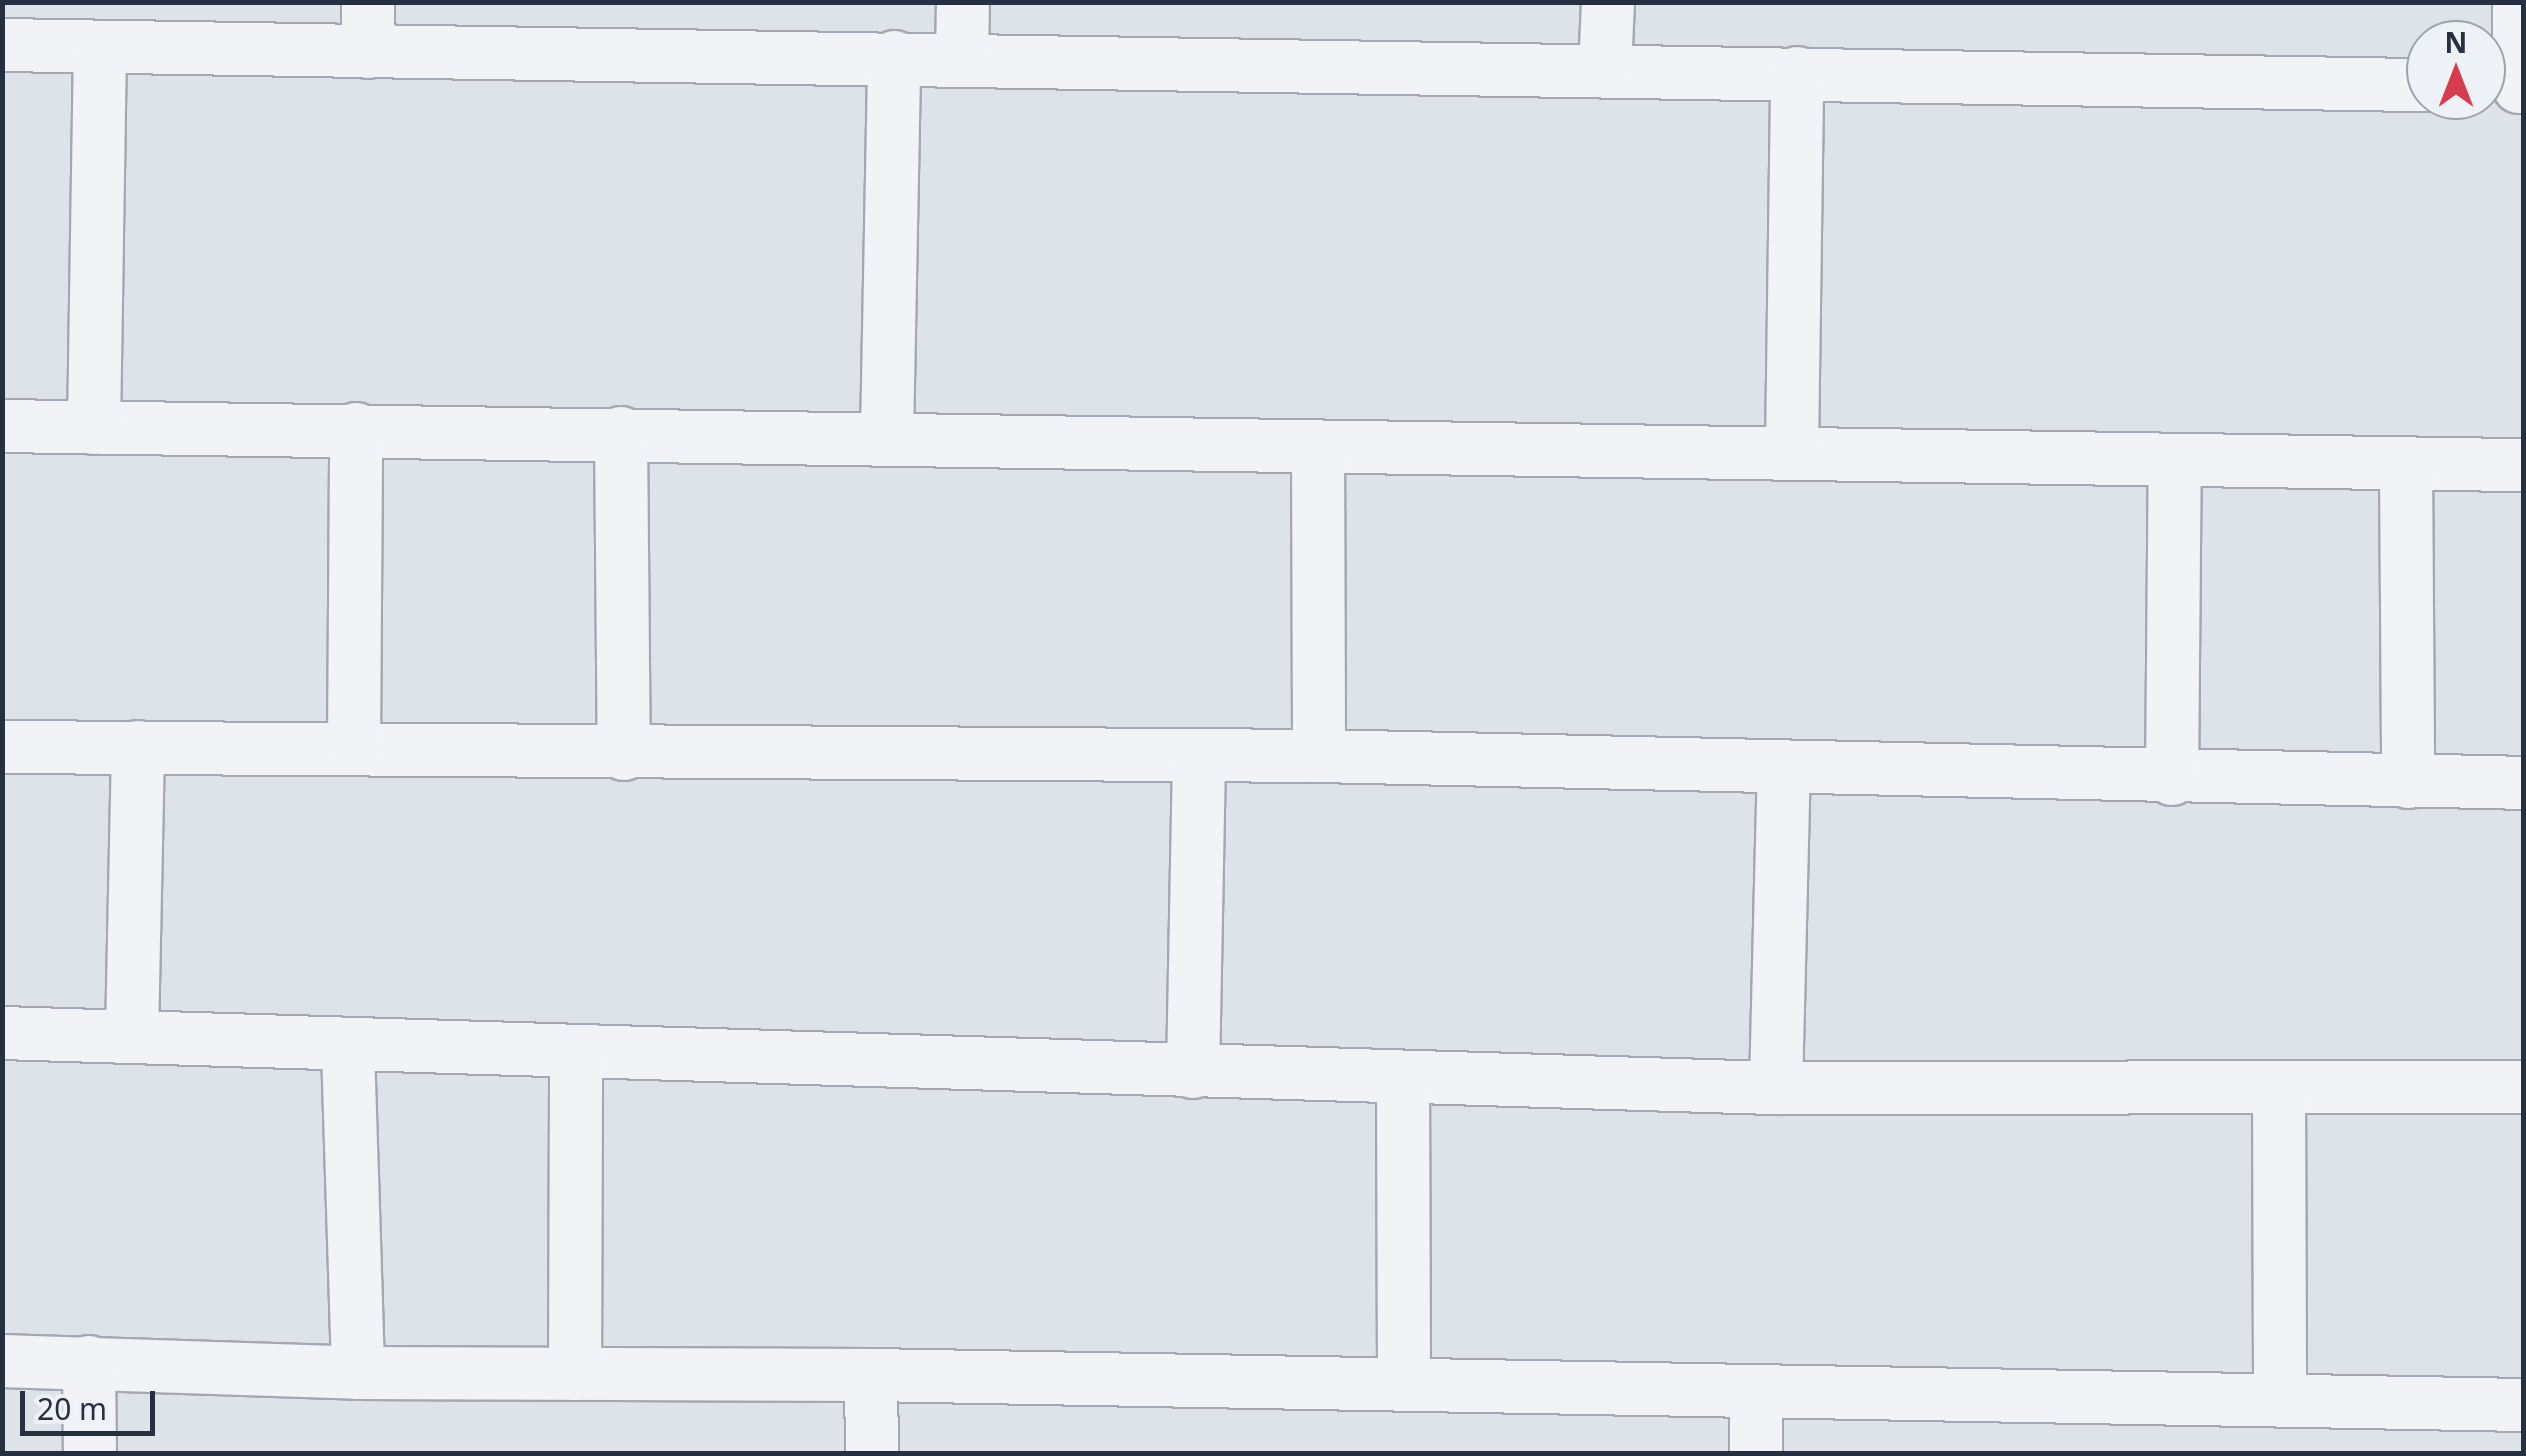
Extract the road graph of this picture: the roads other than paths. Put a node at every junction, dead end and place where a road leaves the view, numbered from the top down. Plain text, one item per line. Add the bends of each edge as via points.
1 (963, 2) edge
2 (1608, 2) edge
3 (2519, 2) edge
4 (368, 27) edge
5 (2, 45) edge
6 (100, 48) junction
7 (894, 57) junction
8 (962, 58) junction
9 (1606, 69) junction
10 (1798, 74) junction
11 (2406, 86) edge
12 (2509, 87) edge
13 (2, 426) edge
14 (94, 428) junction
15 (356, 429) junction
16 (622, 433) junction
17 (887, 436) junction
18 (1318, 446) junction
19 (1792, 450) junction
20 (2175, 464) junction
21 (2406, 464) junction
22 (2524, 465) edge
23 (138, 747) junction
24 (354, 747) junction
25 (2, 748) edge
26 (624, 754) junction
27 (1199, 756) junction
28 (1318, 756) junction
29 (1784, 770) junction
30 (2172, 779) junction
31 (2408, 782) junction
32 (2524, 783) edge
33 (2, 1034) edge
34 (132, 1035) junction
35 (348, 1049) junction
36 (576, 1050) junction
37 (1193, 1072) junction
38 (1403, 1079) junction
39 (2524, 1086) edge
40 (1776, 1088) junction
41 (2279, 1088) junction
42 (2, 1361) edge
43 (89, 1362) junction
44 (358, 1373) junction
45 (575, 1374) junction
46 (871, 1375) junction
47 (1404, 1384) junction
48 (1756, 1393) junction
49 (2280, 1397) junction
50 (2524, 1404) edge
51 (90, 1454) edge
52 (872, 1454) edge
53 (1756, 1454) edge

1 - 8 street
2 - 9 street
3 - 12 street
4 - 6 street
4 - 7 street
5 - 6 street
6 - 14 street
7 - 8 street
7 - 17 street
8 - 9 street
9 - 10 street
10 - 11 street
10 - 19 street
13 - 14 street
14 - 15 street
15 - 16 street
15 - 24 street
16 - 17 street
16 - 26 street
17 - 18 street
18 - 19 street
18 - 28 street
19 - 20 street
20 - 21 street
20 - 30 street
21 - 22 street
21 - 31 street
23 - 24 street
23 - 25 street
23 - 34 street
24 - 26 street
26 - 27 street
27 - 28 street
27 - 37 street
28 - 29 street
29 - 30 street
29 - 40 street
30 - 31 street
31 - 32 street
33 - 34 street
34 - 35 street
35 - 36 street
35 - 44 street
36 - 37 street
36 - 45 street
37 - 38 street
38 - 40 street
38 - 47 street
39 - 41 street
40 - 41 street
41 - 49 street
42 - 43 street
43 - 44 street
43 - 51 street
44 - 45 street
45 - 46 street
46 - 47 street
46 - 52 street
47 - 48 street
48 - 49 street
48 - 53 street
49 - 50 street

